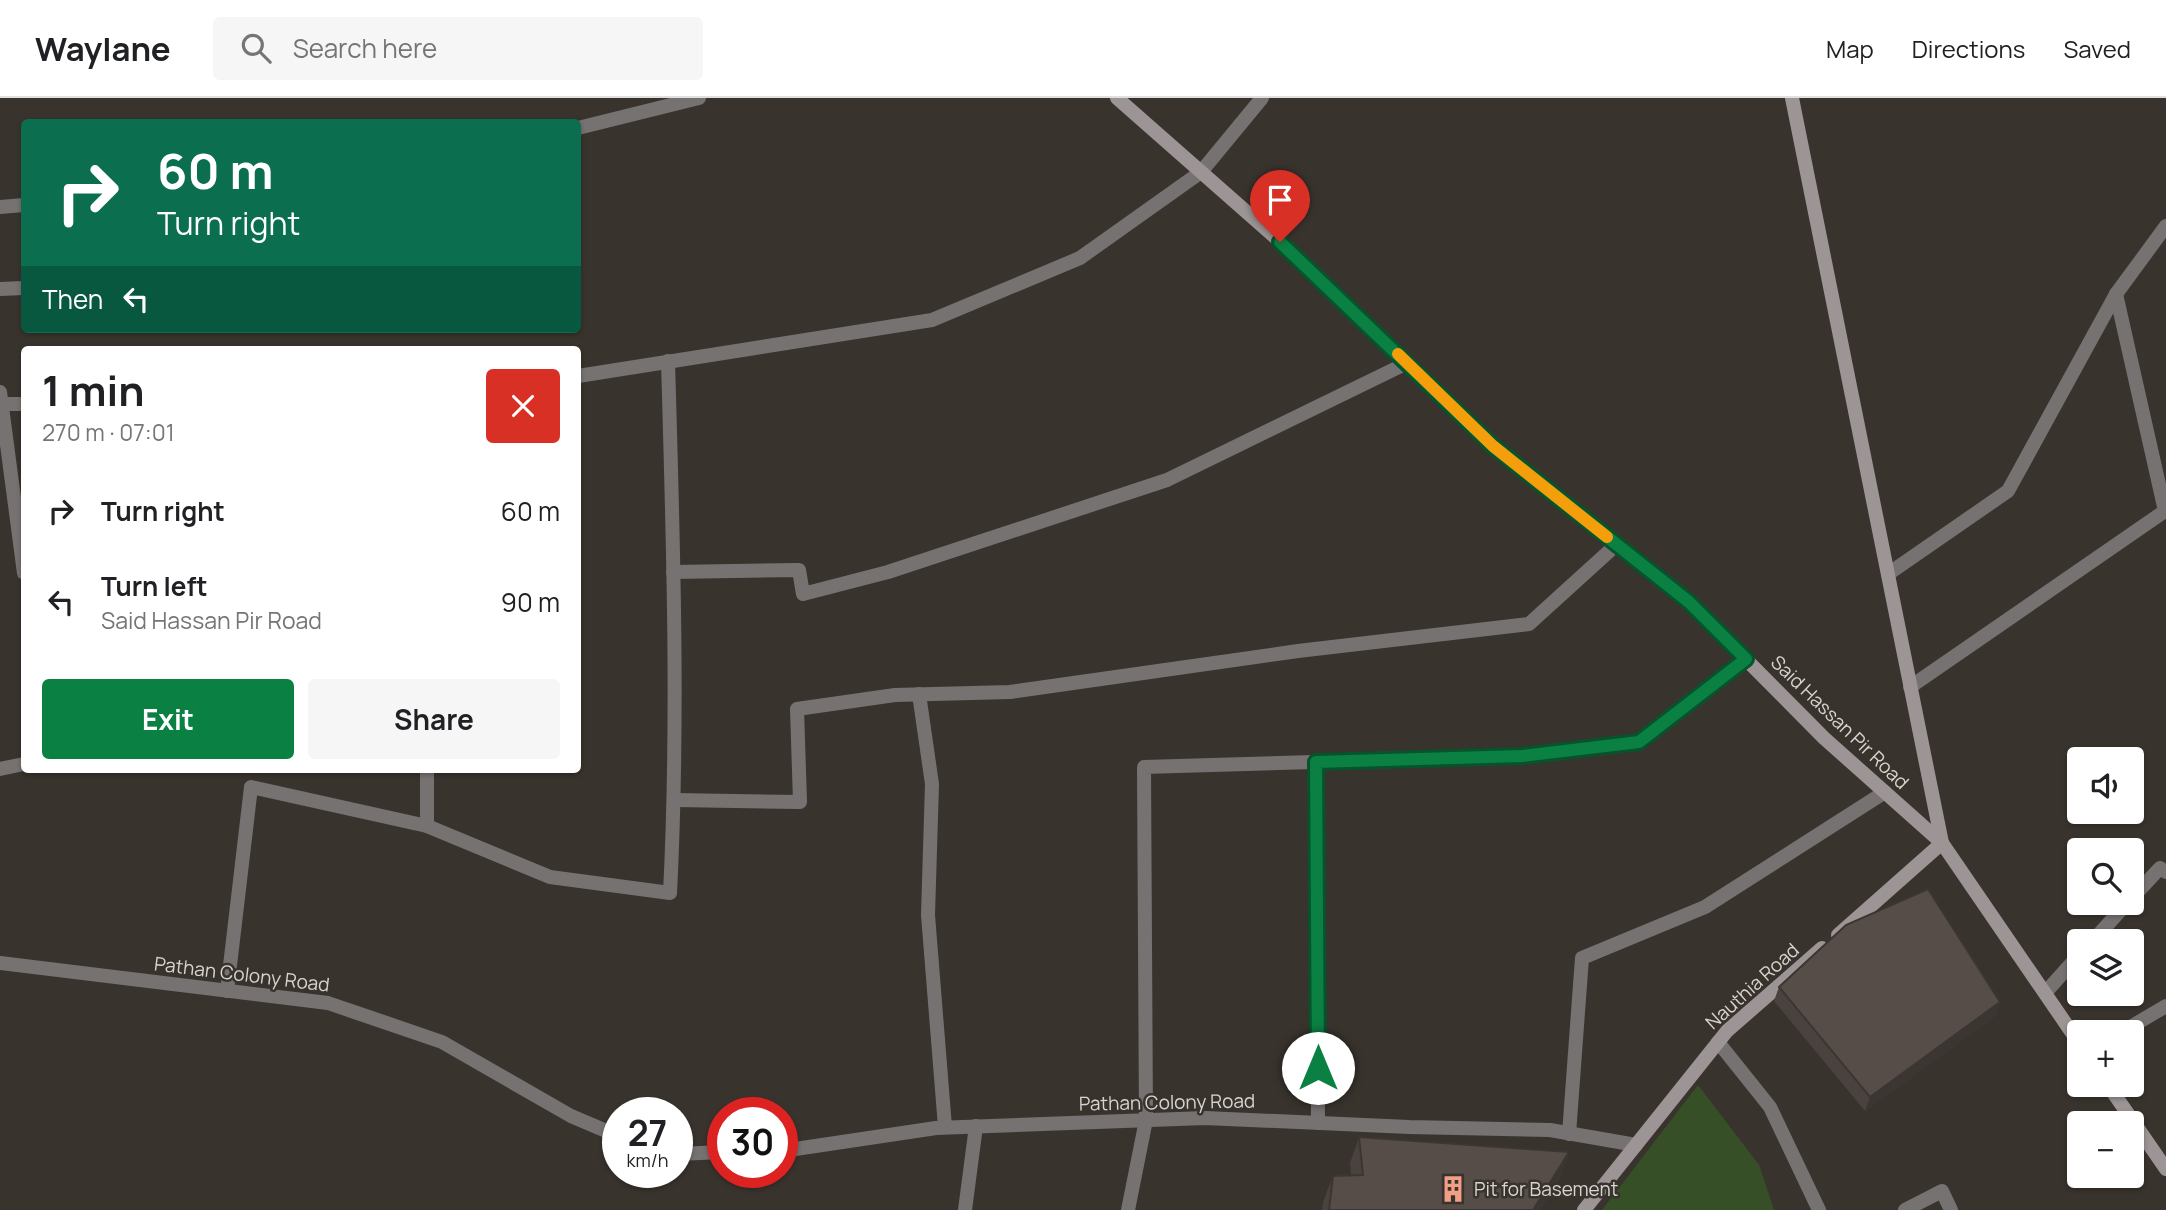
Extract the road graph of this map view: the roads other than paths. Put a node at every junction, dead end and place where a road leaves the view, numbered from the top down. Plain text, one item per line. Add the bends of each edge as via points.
1 (699, 98) edge
2 (1117, 98) edge
3 (1262, 98) edge
4 (1792, 98) edge
5 (581, 127) edge
6 (1201, 172) junction
7 (21, 205) edge
8 (0, 207) edge
9 (2166, 226) edge
10 (21, 288) edge
11 (0, 289) edge
12 (2116, 294) junction
13 (668, 361) junction
14 (1407, 363) junction
15 (581, 376) edge
16 (0, 400) edge
17 (21, 404) edge
18 (1616, 545) junction
19 (21, 551) edge
20 (673, 572) junction
21 (1888, 574) junction
22 (1746, 659) junction
23 (1910, 687) junction
24 (919, 695) junction
25 (1316, 762) junction
26 (21, 765) edge
27 (0, 769) edge
28 (427, 773) edge
29 (1885, 792) junction
30 (674, 800) junction
31 (427, 827) junction
32 (1942, 844) junction
33 (2166, 872) edge
34 (2144, 885) edge
35 (2116, 915) edge
36 (2104, 929) edge
37 (0, 963) edge
38 (2067, 968) edge
39 (227, 991) junction
40 (2045, 993) junction
41 (2166, 1006) edge
42 (2142, 1020) edge
43 (2067, 1025) edge
44 (1718, 1042) junction
45 (2116, 1097) edge
46 (1146, 1120) junction
47 (1318, 1123) junction
48 (976, 1126) junction
49 (945, 1127) junction
50 (602, 1129) edge
51 (1569, 1134) junction
52 (1636, 1144) junction
53 (798, 1149) edge
54 (2166, 1169) edge
55 (965, 1210) edge
56 (1128, 1210) edge
57 (1584, 1210) edge
58 (1819, 1210) edge
59 (1905, 1210) edge
60 (1951, 1210) edge

1 - 5 street
2 - 6 street, Said Hassan Pir Road
3 - 6 street
4 - 21 street
6 - 13 street via 1080,258 932,320
6 - 14 street, Said Hassan Pir Road via 1300,259
7 - 8 street
9 - 12 street
10 - 11 street
12 - 21 street via 2008,491
12 - 23 street via 2165,511
13 - 15 street
13 - 20 street
14 - 18 street, Said Hassan Pir Road via 1493,446
14 - 20 street via 1167,481 888,572 803,594 799,570
16 - 17 street
16 - 19 street
18 - 22 street, Said Hassan Pir Road via 1689,602
18 - 24 street via 1529,624 1010,692
20 - 30 street
21 - 23 street
22 - 25 street via 1639,742 1522,756
22 - 29 street, Said Hassan Pir Road
23 - 32 street
24 - 30 street via 797,709 800,802
24 - 49 street via 932,784 929,915
25 - 46 street via 1144,767
25 - 47 street
26 - 27 street
28 - 31 street
29 - 32 street, Said Hassan Pir Road
29 - 51 street via 1705,906 1582,958
30 - 31 street via 670,892 550,877
31 - 39 street via 251,787
32 - 40 street
32 - 44 street, Nauthia Road
33 - 34 street via 2160,868
35 - 36 street
37 - 39 street, Pathan Colony Road
38 - 40 street
39 - 50 street, Pathan Colony Road via 328,1003 442,1042
40 - 43 street
41 - 42 street
44 - 52 street, Nauthia Road
44 - 58 street via 1770,1107
45 - 54 street
46 - 47 street, Pathan Colony Road
46 - 48 street, Pathan Colony Road
46 - 56 street
47 - 51 street, Pathan Colony Road
48 - 49 street, Pathan Colony Road
48 - 55 street
49 - 53 street, Pathan Colony Road
51 - 52 street, Pathan Colony Road
52 - 57 street, Nauthia Road
59 - 60 street via 1942,1191

